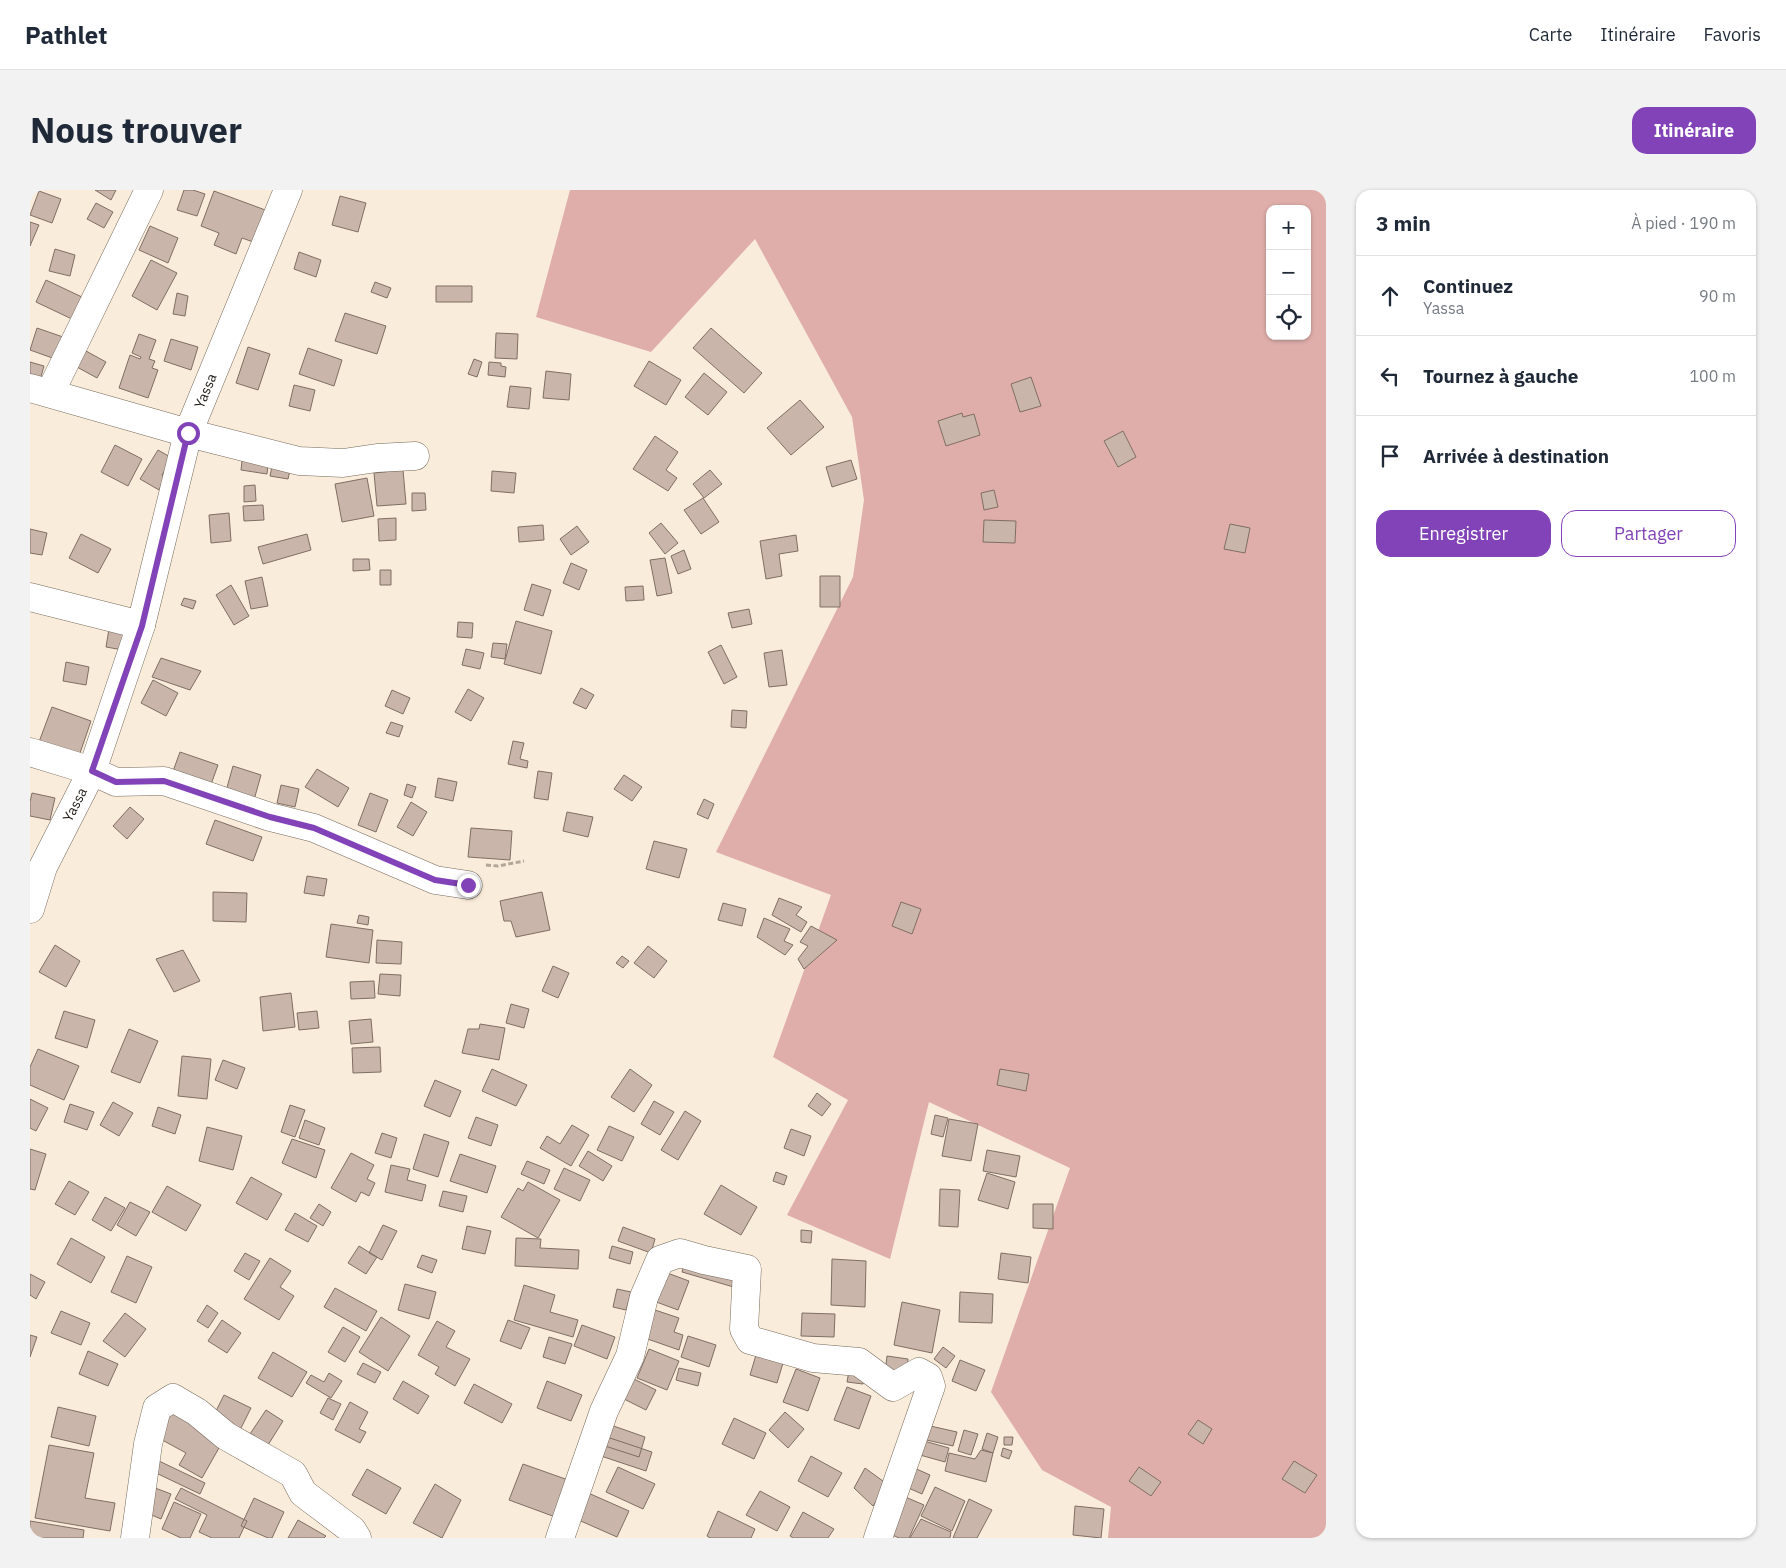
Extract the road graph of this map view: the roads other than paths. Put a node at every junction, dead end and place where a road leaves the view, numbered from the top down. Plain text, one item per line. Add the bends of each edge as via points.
1 (149, 190) edge
2 (288, 190) edge
3 (40, 390) edge
4 (188, 433) junction
5 (415, 456) dead end
6 (30, 597) edge
7 (142, 626) junction
8 (30, 752) edge
9 (92, 771) junction
10 (36, 867) edge
11 (468, 885) dead end
12 (30, 908) edge
13 (135, 1538) edge
14 (358, 1538) edge
15 (560, 1538) edge
16 (878, 1538) edge

1 - 3 street
2 - 4 street, Yassa
3 - 4 street
4 - 5 street via 299,461 343,463
4 - 7 street, Yassa
6 - 7 street
7 - 9 street, Yassa
8 - 9 street
9 - 10 street, Yassa
9 - 11 street via 116,782 164,781 270,817 314,828 435,880
10 - 12 street, Yassa
13 - 14 street via 148,1444 157,1408 173,1398 226,1436 293,1474 303,1493
15 - 16 street via 604,1411 630,1356 644,1297 660,1260 680,1253 747,1269 744,1329 750,1340 813,1358 859,1362 893,1387 919,1372 928,1378 931,1386

